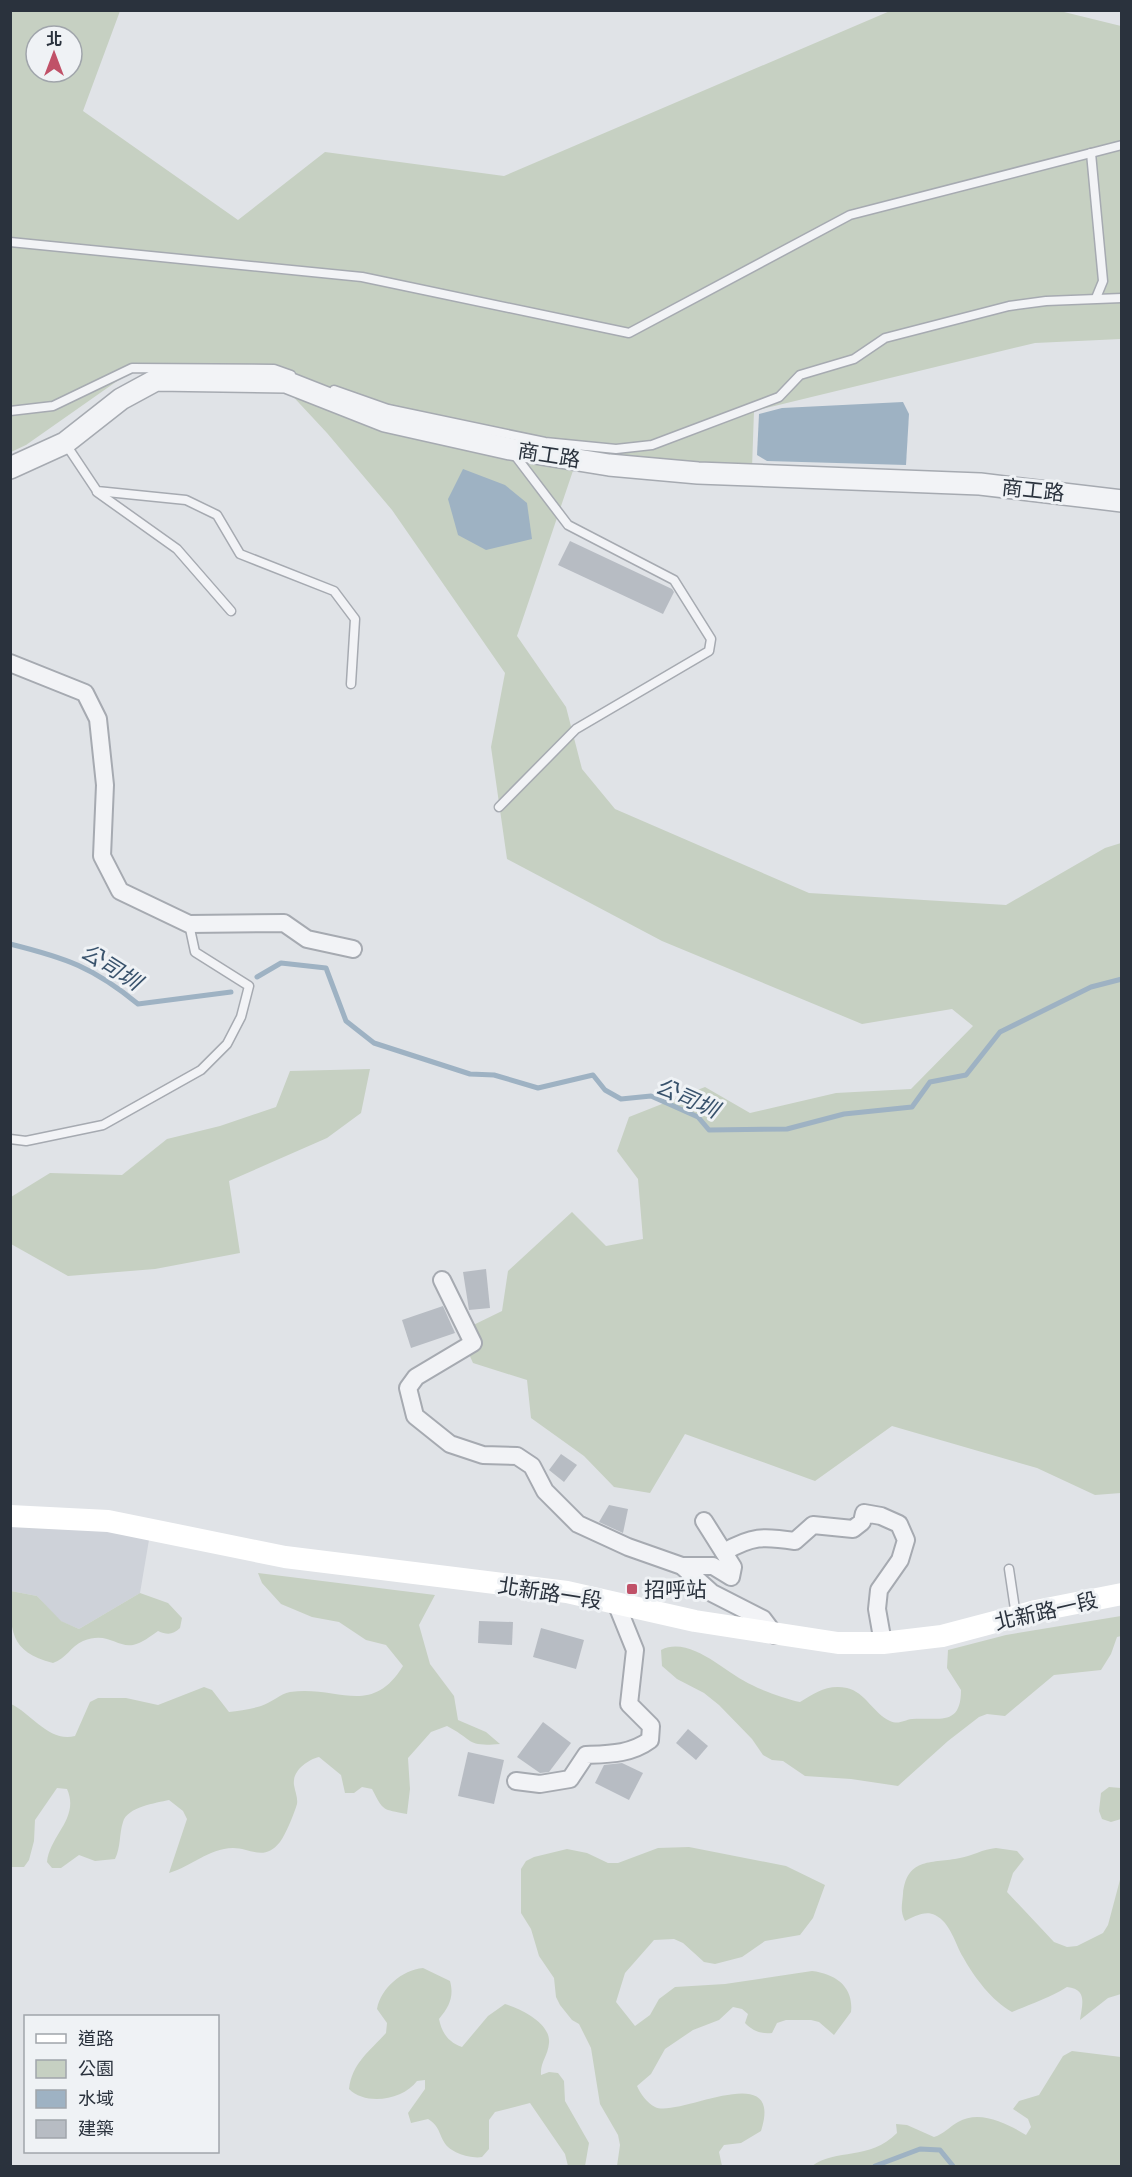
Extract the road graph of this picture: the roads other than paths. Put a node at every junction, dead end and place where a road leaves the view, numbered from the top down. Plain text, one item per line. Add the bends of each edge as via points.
1 (1122, 145) edge
2 (1091, 153) junction
3 (10, 242) edge
4 (1096, 298) junction
5 (1122, 298) edge
6 (10, 411) edge
7 (64, 443) junction
8 (510, 449) junction
9 (10, 468) edge
10 (97, 491) junction
11 (1122, 501) edge
12 (231, 611) dead end
13 (10, 663) edge
14 (351, 684) dead end
15 (499, 807) dead end
16 (189, 924) junction
17 (353, 949) dead end
18 (10, 1139) edge
19 (441, 1280) dead end
20 (10, 1516) edge
21 (704, 1521) dead end
22 (724, 1552) junction
23 (682, 1566) junction
24 (1009, 1569) dead end
25 (1122, 1594) edge
26 (616, 1603) junction
27 (1016, 1616) junction
28 (775, 1635) junction
29 (883, 1642) junction
30 (516, 1781) dead end

1 - 2 lane
2 - 3 lane via 850,215 629,333 362,277
2 - 4 lane via 1102,281
4 - 5 lane
4 - 6 lane via 1009,306 885,338 854,359 800,375 779,397 652,445 616,449 545,442 388,409 274,369 132,368 53,406
7 - 8 street, 商工路 via 121,399 156,380 286,382 385,422
7 - 9 street, 商工路
7 - 10 lane
8 - 11 street, 商工路 via 609,465 699,473 980,484
8 - 15 lane via 568,525 674,580 711,639 708,651 576,729
10 - 12 lane via 177,549
10 - 14 lane via 186,500 217,515 240,554 334,591 355,619
13 - 16 street via 85,693 98,719 105,785 102,856 120,891
16 - 17 street via 284,923 307,939
16 - 18 lane via 195,952 249,986 241,1017 227,1044 201,1070 103,1125 26,1141
19 - 23 street via 473,1342 416,1377 408,1388 415,1416 450,1444 483,1455 517,1456 532,1466 545,1491 578,1524
20 - 26 main road, 北新路一段 via 108,1521 285,1557 567,1592
21 - 22 street
22 - 23 street via 733,1567 731,1577 713,1566
22 - 29 street via 746,1540 795,1541 813,1525 853,1528 864,1513 899,1524 906,1540 900,1560 879,1590
23 - 28 street via 712,1593 763,1619
24 - 27 lane
25 - 27 main road, 北新路一段
26 - 28 main road, 北新路一段
26 - 30 street via 635,1650 629,1704 651,1726 650,1740 638,1749 586,1755 570,1779 540,1784
27 - 29 main road, 北新路一段 via 942,1636
28 - 29 main road, 北新路一段

